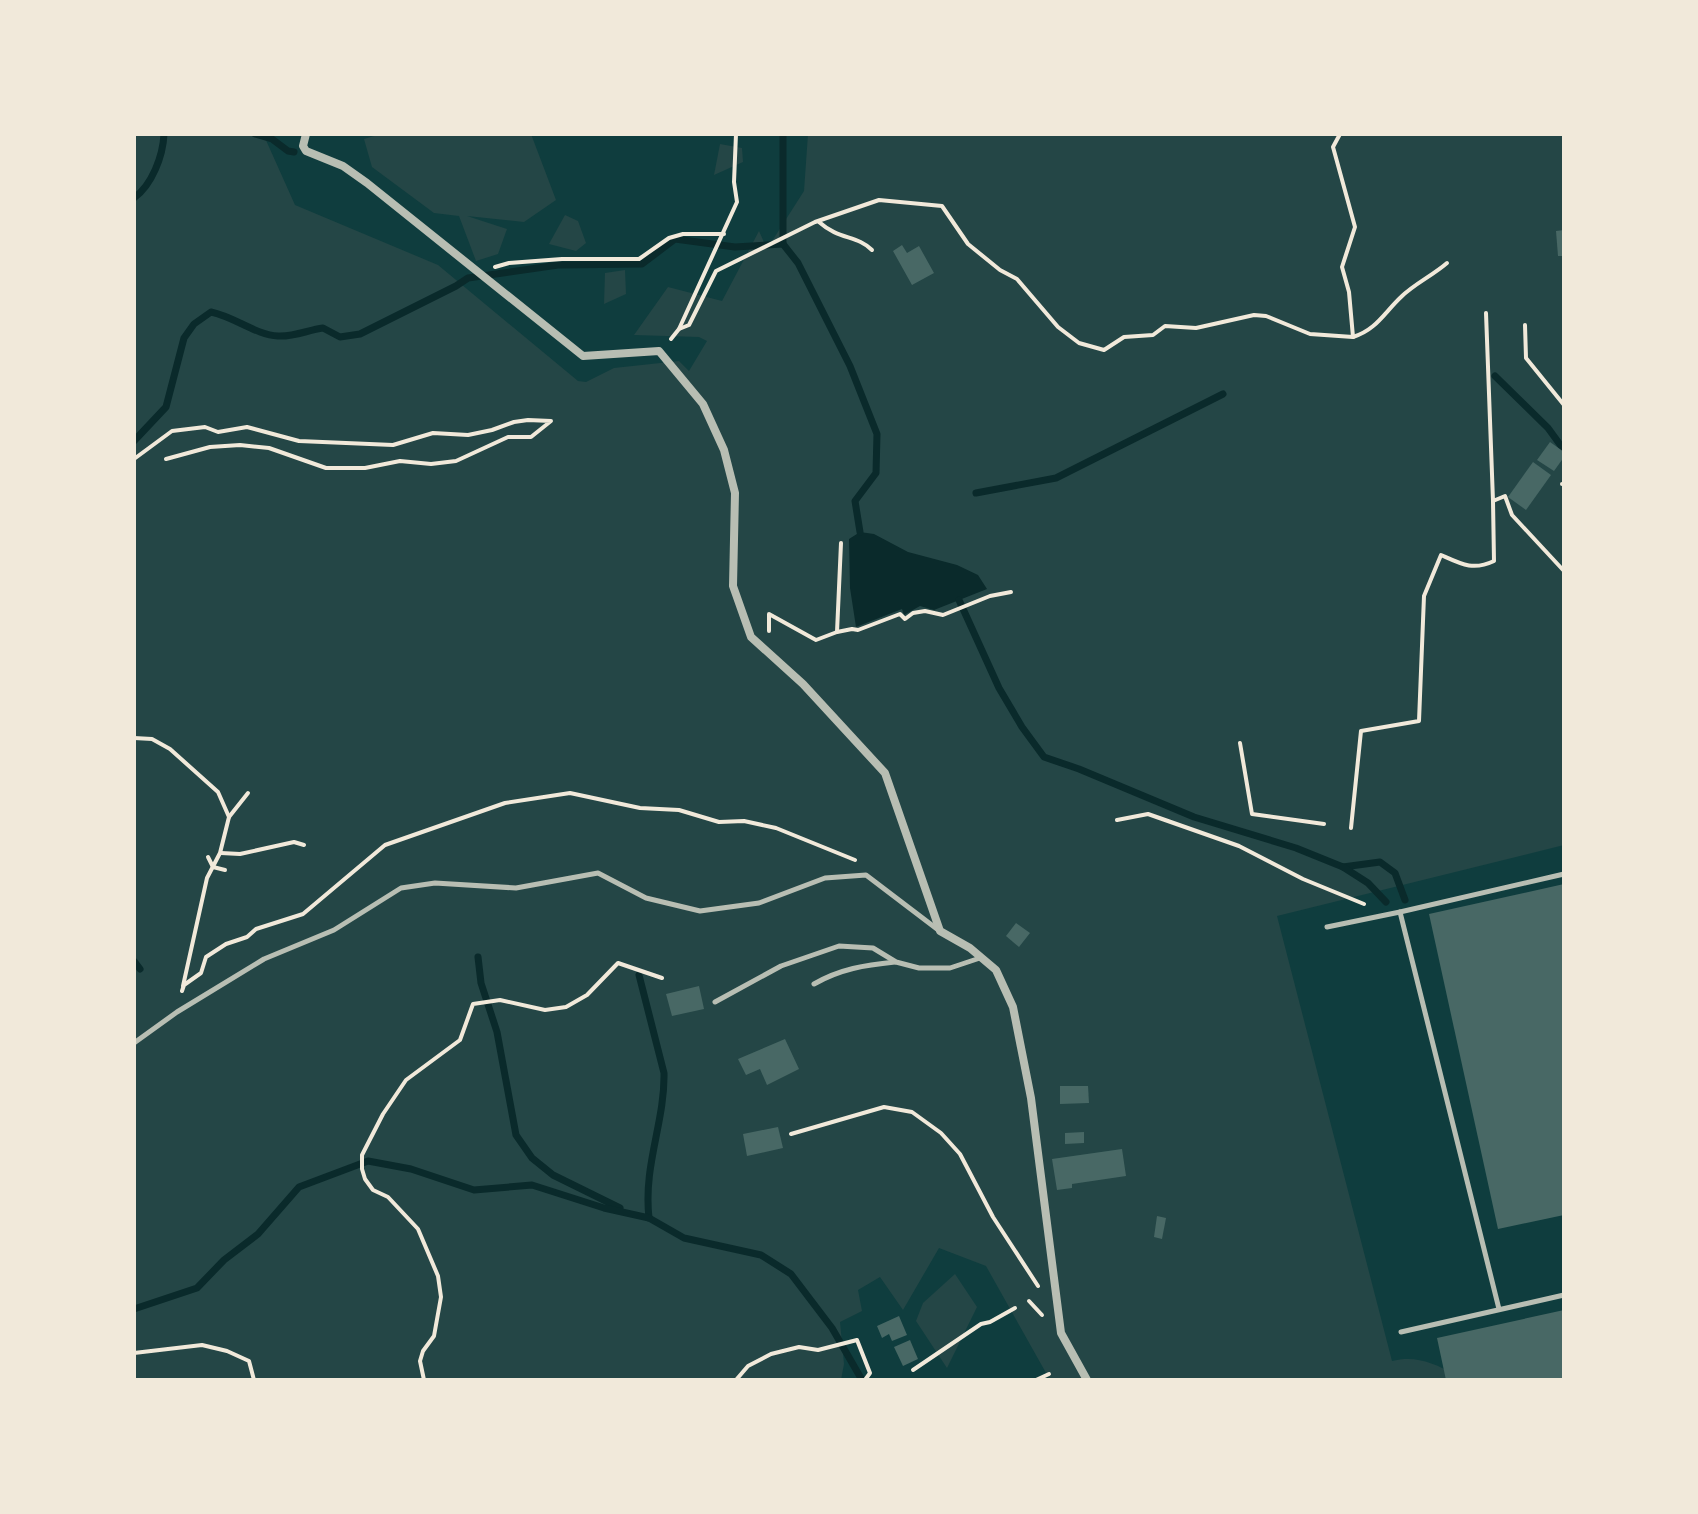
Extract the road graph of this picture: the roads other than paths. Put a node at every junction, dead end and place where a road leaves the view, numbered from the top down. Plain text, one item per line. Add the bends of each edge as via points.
1 (306, 134) edge
2 (1564, 874) edge
3 (1400, 912) junction
4 (1327, 927) dead end
5 (940, 931) junction
6 (981, 957) junction
7 (896, 962) junction
8 (814, 984) dead end
9 (715, 1002) dead end
10 (134, 1043) edge
11 (1564, 1295) edge
12 (1499, 1309) junction
13 (1401, 1332) dead end
14 (1087, 1380) edge

1 - 5 street via 306,151 343,166 583,356 659,351 703,404 724,450 735,493 733,586 751,637 803,684 885,773
2 - 3 lane
3 - 4 lane
3 - 12 lane
5 - 6 street
5 - 10 lane via 866,875 825,878 759,903 700,911 646,898 598,873 516,888 435,883 401,888 334,930 264,959
6 - 7 lane via 950,968
6 - 14 street via 996,970 1013,1007 1031,1098 1061,1333
7 - 8 lane via 832,974
7 - 9 lane via 873,948 839,946 781,966
11 - 12 lane
12 - 13 lane

